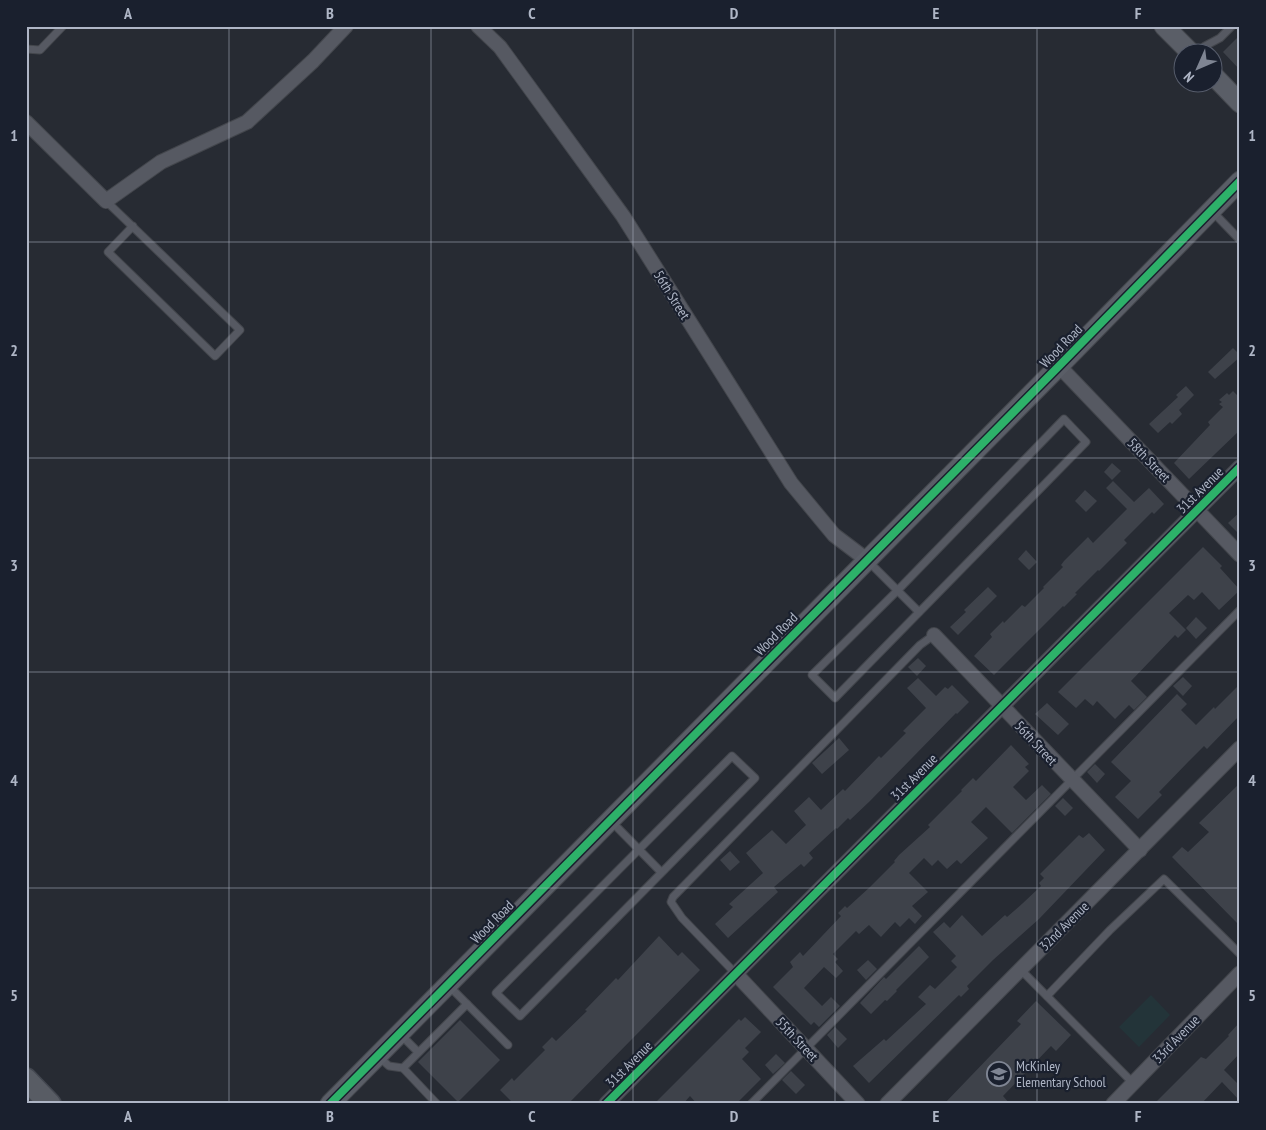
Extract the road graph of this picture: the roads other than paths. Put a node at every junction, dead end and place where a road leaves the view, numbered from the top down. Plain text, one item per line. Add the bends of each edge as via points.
1 (64, 26) edge
2 (346, 26) edge
3 (478, 26) edge
4 (1164, 26) edge
5 (1232, 26) edge
6 (1180, 42) edge
7 (1212, 42) edge
8 (26, 49) edge
9 (1224, 86) edge
10 (1240, 103) edge
11 (29, 130) edge
12 (1240, 181) edge
13 (106, 201) junction
14 (1211, 210) junction
15 (132, 226) junction
16 (1240, 240) edge
17 (1059, 366) junction
18 (1240, 467) edge
19 (1197, 510) junction
20 (1240, 555) edge
21 (867, 560) junction
22 (898, 590) junction
23 (1240, 610) edge
24 (919, 612) junction
25 (934, 635) joint
26 (1002, 706) junction
27 (1240, 748) edge
28 (1072, 780) junction
29 (610, 820) junction
30 (639, 850) junction
31 (1140, 850) junction
32 (662, 872) junction
33 (1240, 954) edge
34 (1021, 970) junction
35 (1240, 973) edge
36 (736, 974) junction
37 (448, 985) junction
38 (1048, 996) junction
39 (467, 1004) junction
40 (399, 1034) junction
41 (508, 1045) dead end
42 (806, 1048) junction
43 (418, 1052) junction
44 (377, 1056) junction
45 (402, 1068) junction
46 (26, 1079) edge
47 (1133, 1083) junction
48 (892, 1102) edge
49 (50, 1104) edge
50 (330, 1104) edge
51 (437, 1104) edge
52 (606, 1104) edge
53 (750, 1104) edge
54 (858, 1104) edge
55 (1113, 1104) edge

1 - 8 lane via 40,50
2 - 13 street via 247,122 161,162
3 - 21 street, 56th Street via 500,47 622,216 791,483 834,535
4 - 6 street
5 - 7 lane
9 - 10 street
11 - 13 street
12 - 14 street, Wood Road
13 - 15 lane
14 - 16 lane
14 - 17 street, Wood Road
15 - 15 lane via 240,330 215,356 108,252
17 - 19 street, 58th Street
17 - 21 street, Wood Road
18 - 19 street, 31st Avenue
19 - 20 street, 58th Street
19 - 26 street, 31st Avenue
21 - 22 lane
21 - 29 street, Wood Road
22 - 24 lane
22 - 24 lane via 812,675 835,698
22 - 24 lane via 1064,419 1086,442
23 - 28 lane
25 - 26 street, 56th Street
25 - 36 lane via 920,645 673,897 674,908
26 - 28 street, 56th Street
26 - 36 street, 31st Avenue
27 - 31 street, 32nd Avenue
28 - 31 street, 56th Street
28 - 42 lane
29 - 30 lane
29 - 37 street, Wood Road
30 - 32 lane
30 - 32 lane via 732,756 755,778
30 - 32 lane via 496,993 520,1016
31 - 34 street, 32nd Avenue
33 - 38 lane via 1164,879
34 - 38 lane
34 - 48 street, 32nd Avenue
35 - 47 street, 33rd Avenue
36 - 42 street, 55th Street
36 - 52 street, 31st Avenue
37 - 39 lane
37 - 40 street, Wood Road
38 - 47 lane
39 - 41 lane
39 - 43 lane
40 - 43 lane
40 - 44 street, Wood Road
42 - 53 lane
42 - 54 street, 55th Street
43 - 45 lane
44 - 45 lane via 389,1066
44 - 50 street, Wood Road
45 - 51 lane
46 - 49 main road
47 - 55 street, 33rd Avenue

